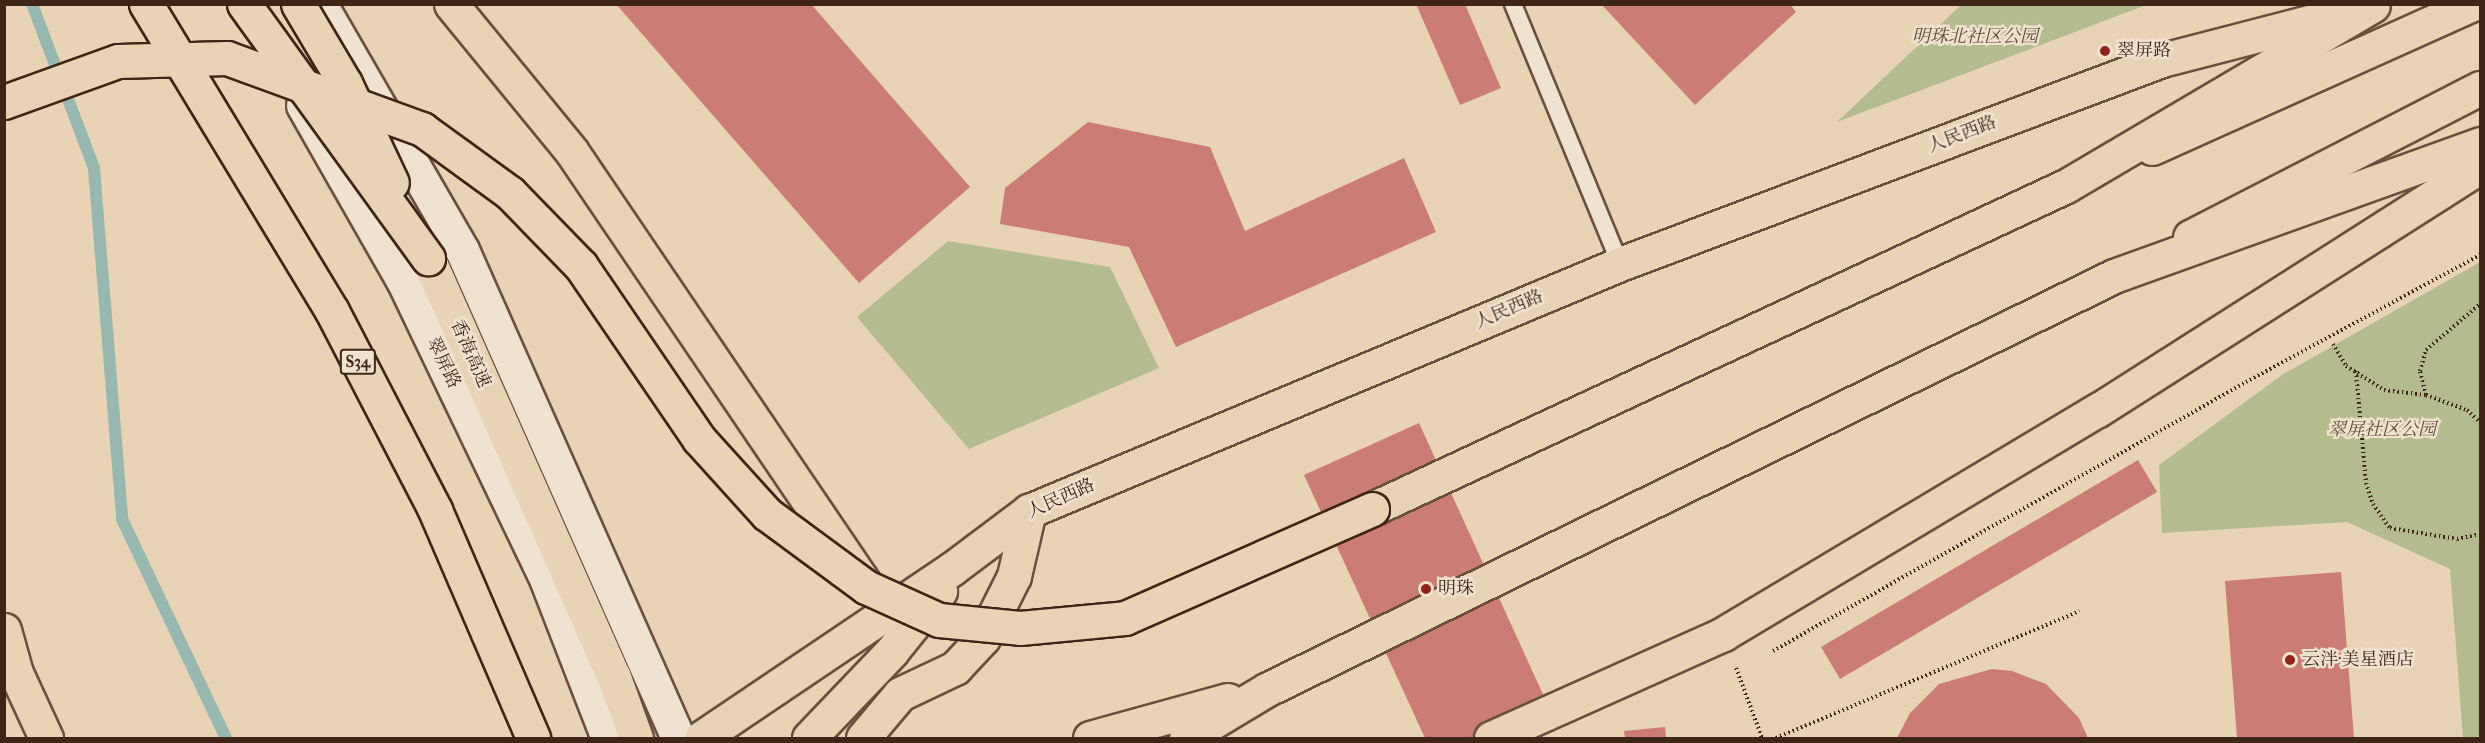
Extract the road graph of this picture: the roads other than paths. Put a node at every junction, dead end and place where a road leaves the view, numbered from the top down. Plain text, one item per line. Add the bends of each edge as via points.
1 (146, 4) edge
2 (244, 4) edge
3 (298, 4) edge
4 (320, 4) edge
5 (451, 4) edge
6 (1513, 4) edge
7 (2474, 4) edge
8 (2374, 5) edge
9 (2481, 88) edge
10 (4, 102) edge
11 (2481, 144) edge
12 (2481, 167) edge
13 (2066, 186) junction
14 (428, 258) junction
15 (1620, 264) junction
16 (2114, 276) junction
17 (1029, 511) junction
18 (953, 568) junction
19 (866, 587) junction
20 (4, 630) edge
21 (1268, 689) junction
22 (46, 738) edge
23 (533, 738) edge
24 (608, 738) edge
25 (636, 738) edge
26 (678, 738) edge
27 (701, 738) edge
28 (809, 738) edge
29 (863, 738) edge
30 (1090, 738) edge
31 (1186, 738) edge
32 (1491, 738) edge

1 - 23 main road, S34, bridge via 332,311 435,510
2 - 14 main road, 香海高速, bridge
2 - 24 main road, 翠屏路 via 403,280 547,581
3 - 14 main road, bridge via 345,83
4 - 26 main road via 462,250
5 - 19 main road via 572,152
6 - 15 lane
7 - 13 main road
8 - 13 main road
8 - 15 main road, 人民西路 via 2162,60
9 - 16 main road
10 - 19 main road, bridge via 118,61 227,58 422,129 510,194 581,266 699,439 767,514
11 - 16 main road
12 - 32 main road via 2088,416 1723,634
13 - 19 main road, bridge via 1372,509 1125,618 1020,628 939,620
14 - 25 main road, 香海高速 via 614,677
15 - 17 main road, 人民西路
16 - 21 main road
17 - 18 main road, 人民西路
17 - 29 main road via 1014,576 983,638 955,668 900,694
18 - 27 main road, 人民西路
18 - 28 main road via 932,604
20 - 22 main road via 16,674
21 - 30 main road
21 - 31 main road

